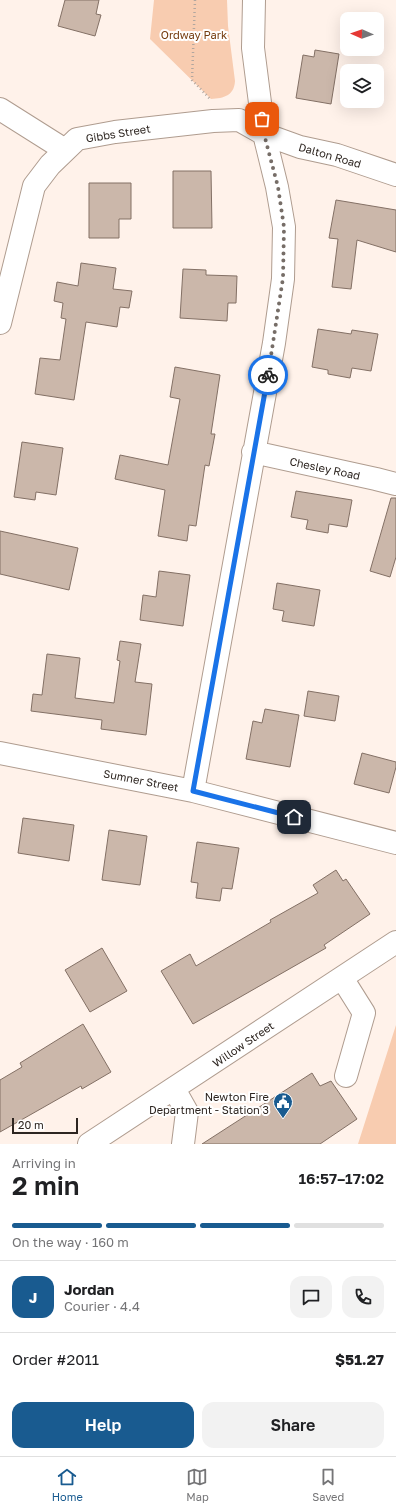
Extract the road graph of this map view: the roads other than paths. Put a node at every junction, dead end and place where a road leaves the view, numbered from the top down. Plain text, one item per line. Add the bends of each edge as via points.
1 (254, 0) edge
2 (0, 109) edge
3 (264, 134) junction
4 (66, 150) junction
5 (396, 175) edge
6 (0, 323) edge
7 (253, 452) junction
8 (396, 484) edge
9 (0, 752) edge
10 (193, 791) junction
11 (396, 844) edge
12 (396, 942) edge
13 (342, 978) junction
14 (346, 1076) dead end
15 (174, 1089) junction
16 (89, 1144) edge
17 (183, 1144) edge

1 - 3 street via 253,48
2 - 4 street
3 - 4 street, Gibbs Street via 239,120 213,121 115,132 77,140
3 - 5 street, Dalton Road
3 - 7 street via 278,187 284,227 283,278 274,344
4 - 6 street, Gibbs Street via 34,186
7 - 8 street, Chesley Road
7 - 10 street
9 - 10 street, Sumner Street
10 - 11 street, Sumner Street
12 - 13 street, Willow Street
13 - 14 street via 364,1013
13 - 15 street, Willow Street
15 - 16 street, Willow Street
15 - 17 street via 186,1112

